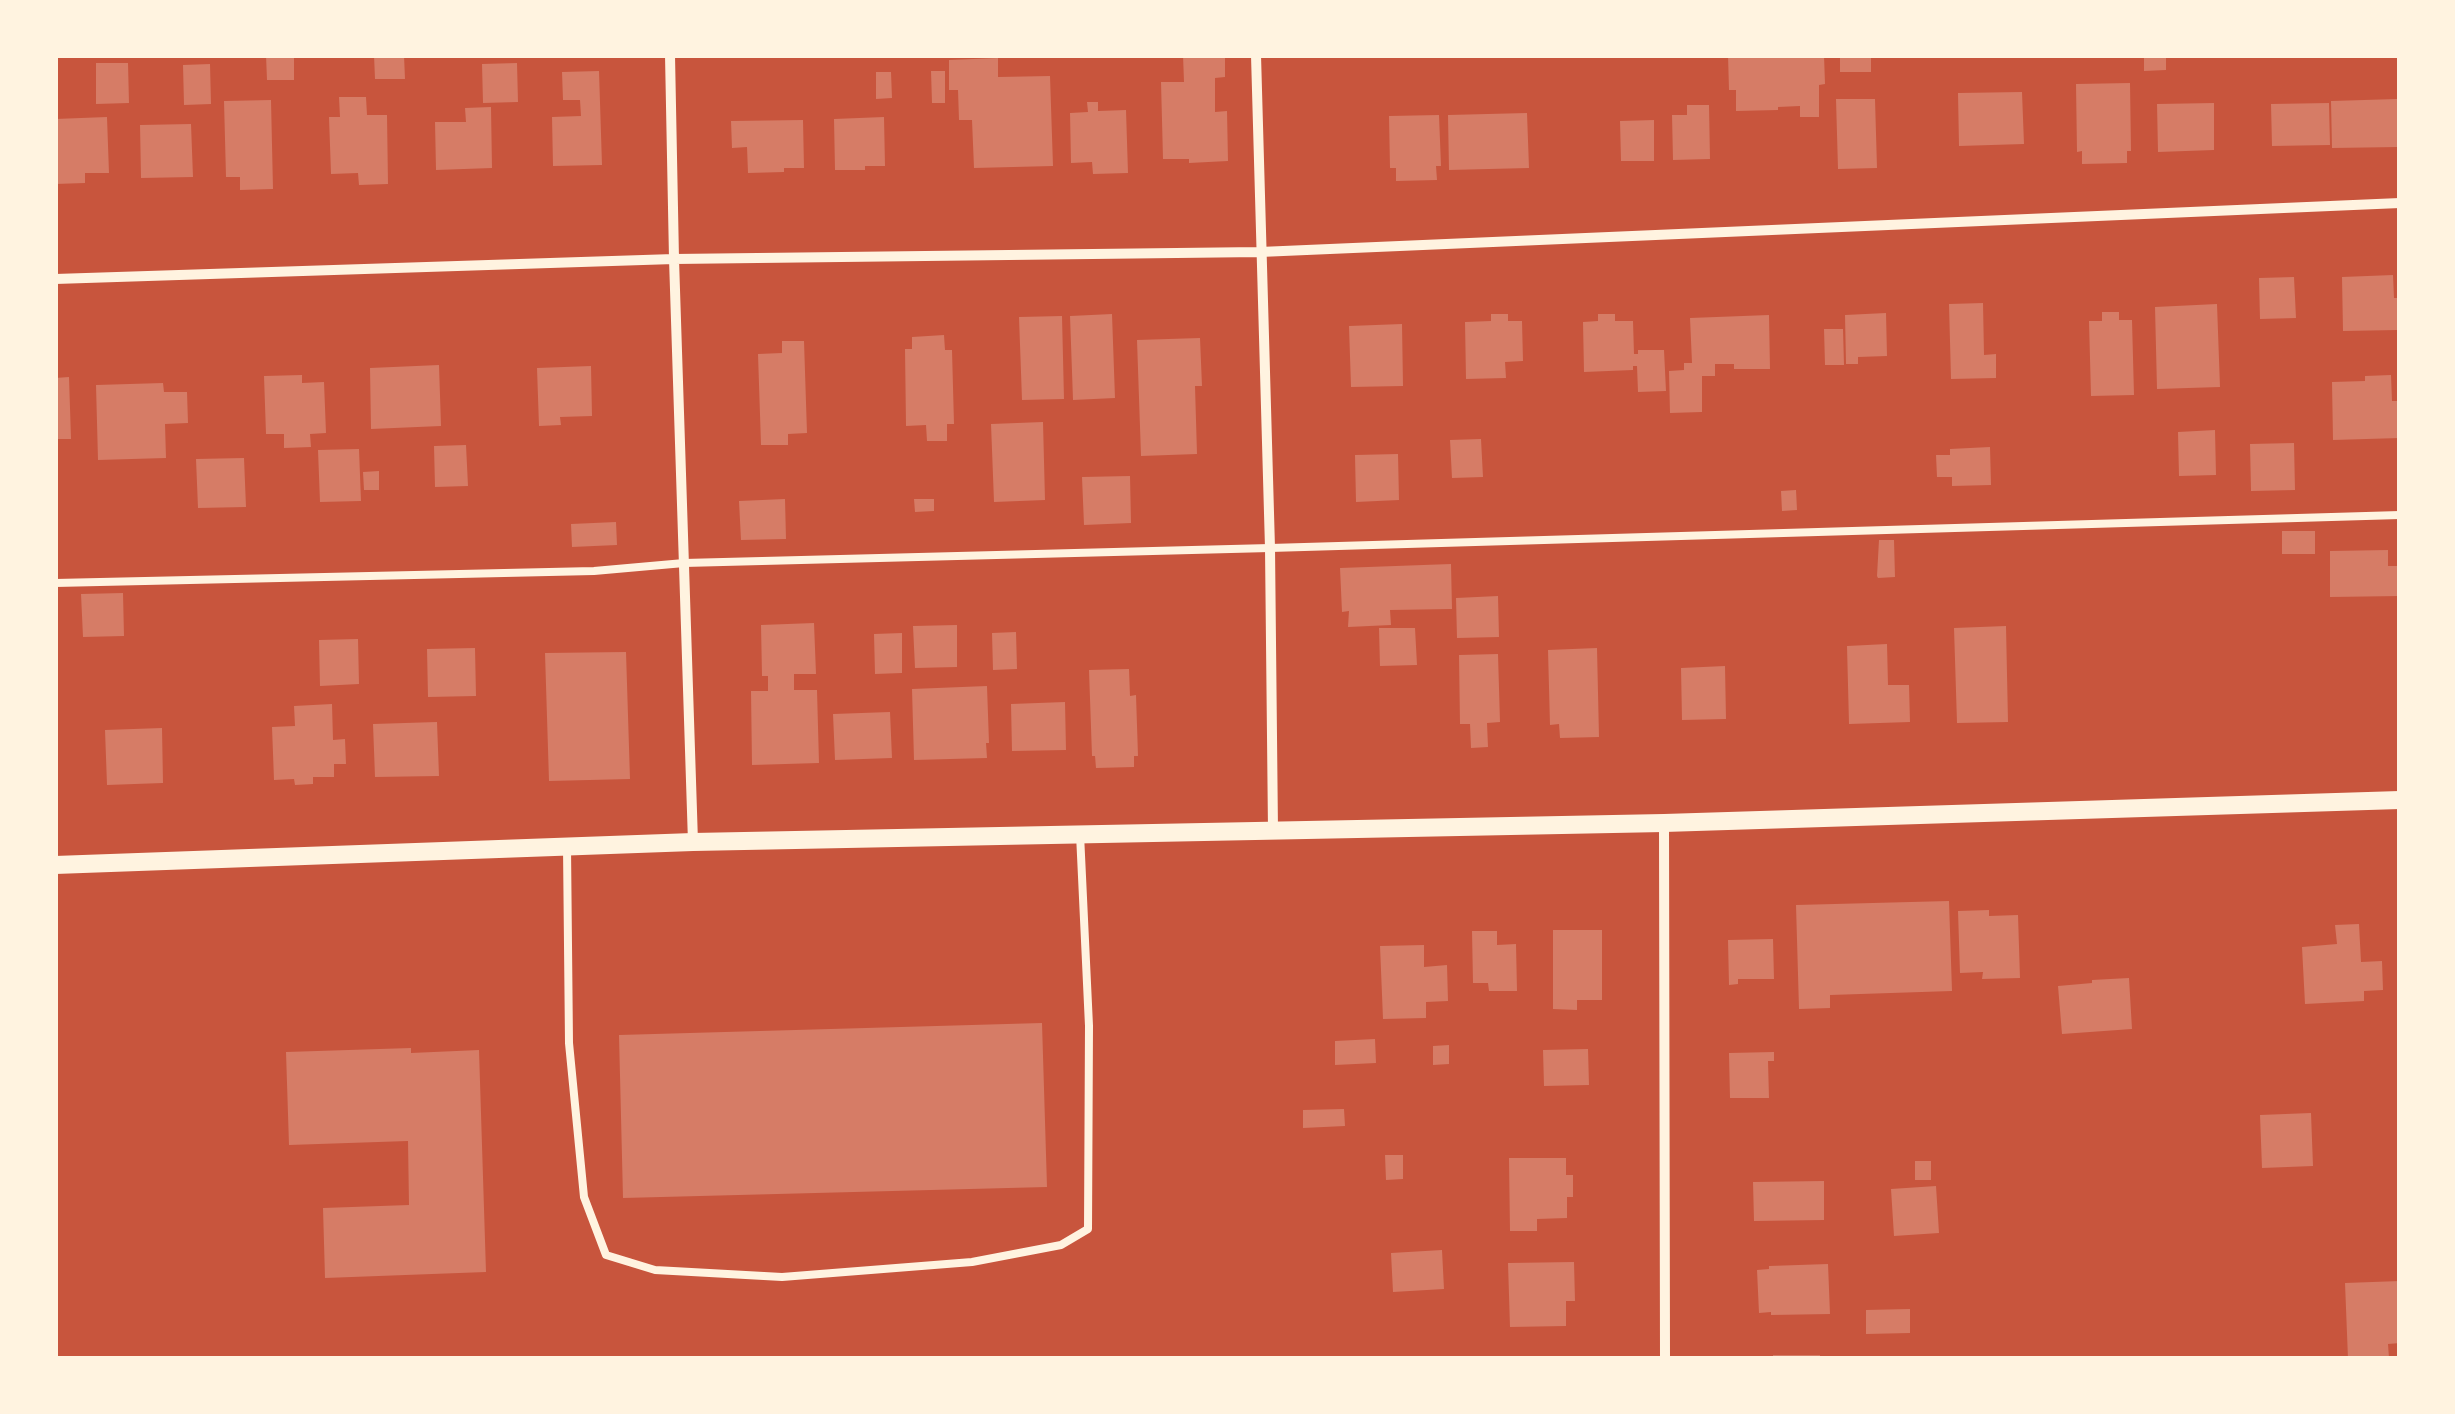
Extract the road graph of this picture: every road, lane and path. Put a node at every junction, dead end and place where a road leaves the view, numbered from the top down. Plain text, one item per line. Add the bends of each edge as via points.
1 (670, 55) edge
2 (1256, 55) edge
3 (2400, 204) edge
4 (1260, 252) junction
5 (674, 259) junction
6 (55, 279) edge
7 (2400, 516) edge
8 (1270, 548) junction
9 (684, 563) junction
10 (55, 583) edge
11 (2400, 800) edge
12 (1664, 823) junction
13 (1273, 831) junction
14 (1080, 834) junction
15 (693, 842) junction
16 (566, 847) junction
17 (55, 865) edge
18 (1665, 1359) edge

1 - 5 street
2 - 4 street
3 - 4 street
4 - 5 street
4 - 8 street
5 - 6 street
5 - 9 street
7 - 8 lane
8 - 9 lane
8 - 13 street
9 - 10 lane via 594,571
9 - 15 street
11 - 12 street
12 - 13 street
12 - 18 street
13 - 14 street
14 - 15 street
14 - 16 lane via 1088,1229 1061,1245 972,1262 782,1277 656,1270 606,1255 584,1197 569,1043
15 - 16 street
16 - 17 street

